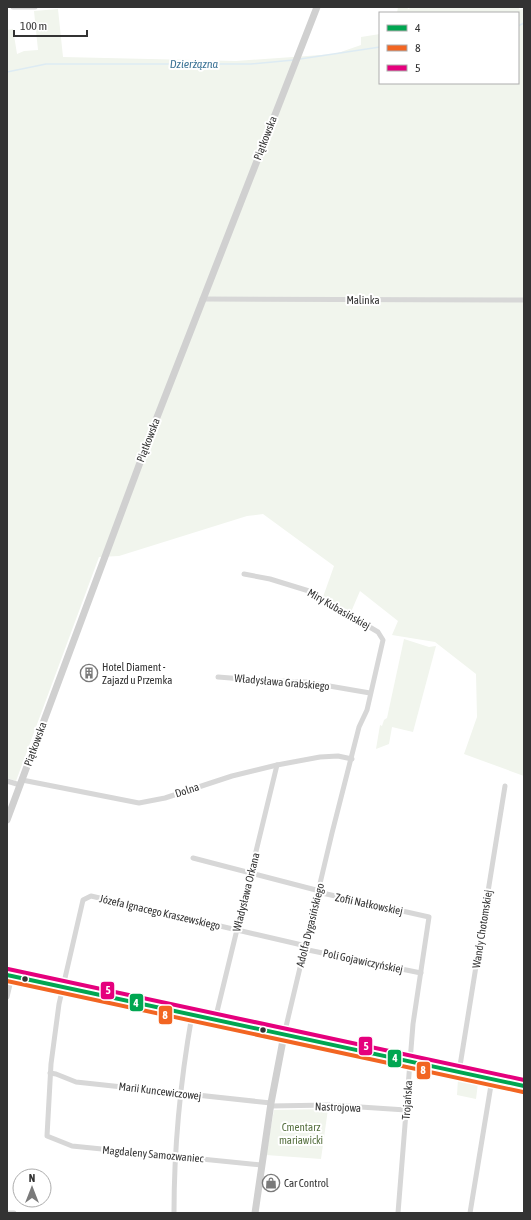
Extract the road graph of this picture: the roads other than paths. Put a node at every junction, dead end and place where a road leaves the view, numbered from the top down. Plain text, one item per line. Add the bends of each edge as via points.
1 (13, 7) edge
2 (35, 7) edge
3 (317, 7) edge
4 (202, 299) junction
5 (524, 300) edge
6 (244, 574) dead end
7 (383, 640) joint
8 (218, 677) dead end
9 (370, 693) junction
10 (352, 759) junction
11 (277, 765) junction
12 (7, 781) edge
13 (21, 783) junction
14 (505, 786) dead end
15 (7, 820) edge
16 (193, 858) dead end
17 (251, 873) junction
18 (318, 891) junction
19 (429, 916) joint
20 (237, 929) junction
21 (305, 946) junction
22 (421, 973) junction
23 (9, 976) edge
24 (63, 988) junction
25 (7, 997) edge
26 (192, 1015) junction
27 (215, 1020) junction
28 (284, 1035) junction
29 (410, 1062) junction
30 (459, 1072) junction
31 (50, 1073) junction
32 (492, 1079) junction
33 (524, 1086) edge
34 (179, 1093) junction
35 (271, 1104) junction
36 (406, 1110) junction
37 (47, 1136) joint
38 (174, 1155) junction
39 (261, 1165) junction
40 (7, 1213) edge
41 (14, 1213) edge
42 (174, 1213) edge
43 (255, 1213) edge
44 (398, 1213) edge
45 (470, 1213) edge

1 - 2 street
3 - 4 main road, Piątkowska
4 - 5 street, Malinka
4 - 13 main road, Piątkowska
6 - 7 street, Miry Kubasińskiej via 270,578 309,591 378,632
7 - 9 street, Adolfa Dygasińskiego
8 - 9 street, Władysława Grabskiego via 306,682
9 - 10 street, Adolfa Dygasińskiego via 368,710 360,727
10 - 11 street, Dolna via 320,757
10 - 18 street, Adolfa Dygasińskiego
11 - 13 street, Dolna via 232,776 165,798 138,803
11 - 17 street, Władysława Orkana
12 - 13 street, Dolna
13 - 15 main road, Piątkowska
14 - 30 street, Wandy Chotomskiej
16 - 17 street, Zofii Nałkowskiej
17 - 18 street, Zofii Nałkowskiej
17 - 20 street, Władysława Orkana
18 - 19 street, Zofii Nałkowskiej via 322,894
18 - 21 street, Adolfa Dygasińskiego
19 - 22 street, Trojańska
20 - 21 street, Poli Gojawiczyńskiej
20 - 24 street, Józefa Ignacego Kraszewskiego via 91,896 83,900
20 - 27 street, Władysława Orkana
21 - 22 street, Poli Gojawiczyńskiej via 308,950
21 - 28 street, Adolfa Dygasińskiego
22 - 29 street, Trojańska
23 - 24 main road
23 - 25 street
24 - 26 main road
24 - 31 street, Józefa Ignacego Kraszewskiego
26 - 27 main road
26 - 34 street
27 - 28 main road
28 - 29 main road
28 - 35 main road, Adolfa Dygasińskiego
29 - 30 main road
29 - 36 street, Trojańska
30 - 32 main road
31 - 34 street, Marii Kuncewiczowej via 76,1082
31 - 37 street, Józefa Ignacego Kraszewskiego
32 - 33 main road
32 - 45 street
34 - 35 street, Marii Kuncewiczowej
34 - 38 street
35 - 36 street, Nastrojowa
35 - 39 main road, Adolfa Dygasińskiego
36 - 44 street, Trojańska
37 - 38 street, Magdaleny Samozwaniec via 72,1146
38 - 39 street, Magdaleny Samozwaniec
38 - 42 street
39 - 43 main road, Adolfa Dygasińskiego
40 - 41 street

